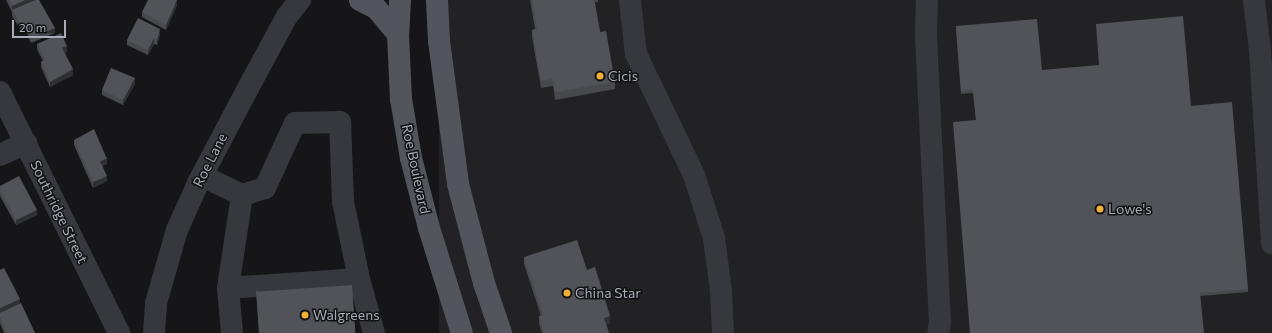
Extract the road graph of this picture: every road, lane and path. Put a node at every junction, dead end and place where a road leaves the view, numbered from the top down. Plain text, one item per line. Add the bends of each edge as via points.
1 (300, 0) edge
2 (360, 0) edge
3 (400, 0) edge
4 (437, 0) edge
5 (630, 0) edge
6 (927, 0) edge
7 (1254, 0) edge
8 (398, 34) junction
9 (0, 92) edge
10 (26, 143) junction
11 (0, 155) edge
12 (202, 176) junction
13 (242, 195) junction
14 (1272, 244) edge
15 (359, 279) junction
16 (228, 288) junction
17 (119, 333) edge
18 (154, 333) edge
19 (232, 333) edge
20 (374, 333) edge
21 (462, 333) edge
22 (501, 333) edge
23 (723, 333) edge
24 (938, 333) edge

1 - 12 street, Roe Lane via 287,16
2 - 8 main road via 376,8
3 - 8 main road, Roe Boulevard
4 - 22 main road via 439,41 458,184 484,283
5 - 23 street via 636,54 694,175 714,238
6 - 24 street via 926,37 940,322
7 - 14 street via 1260,51
8 - 21 main road, Roe Boulevard via 401,99 411,158 429,228
9 - 10 street, Southridge Street
10 - 11 street
10 - 17 street, Southridge Street
12 - 13 street
12 - 18 street, Roe Lane via 169,254 156,303
13 - 15 street via 266,188 295,123 340,122 343,202
13 - 16 street
15 - 16 street
15 - 20 street
16 - 19 street

